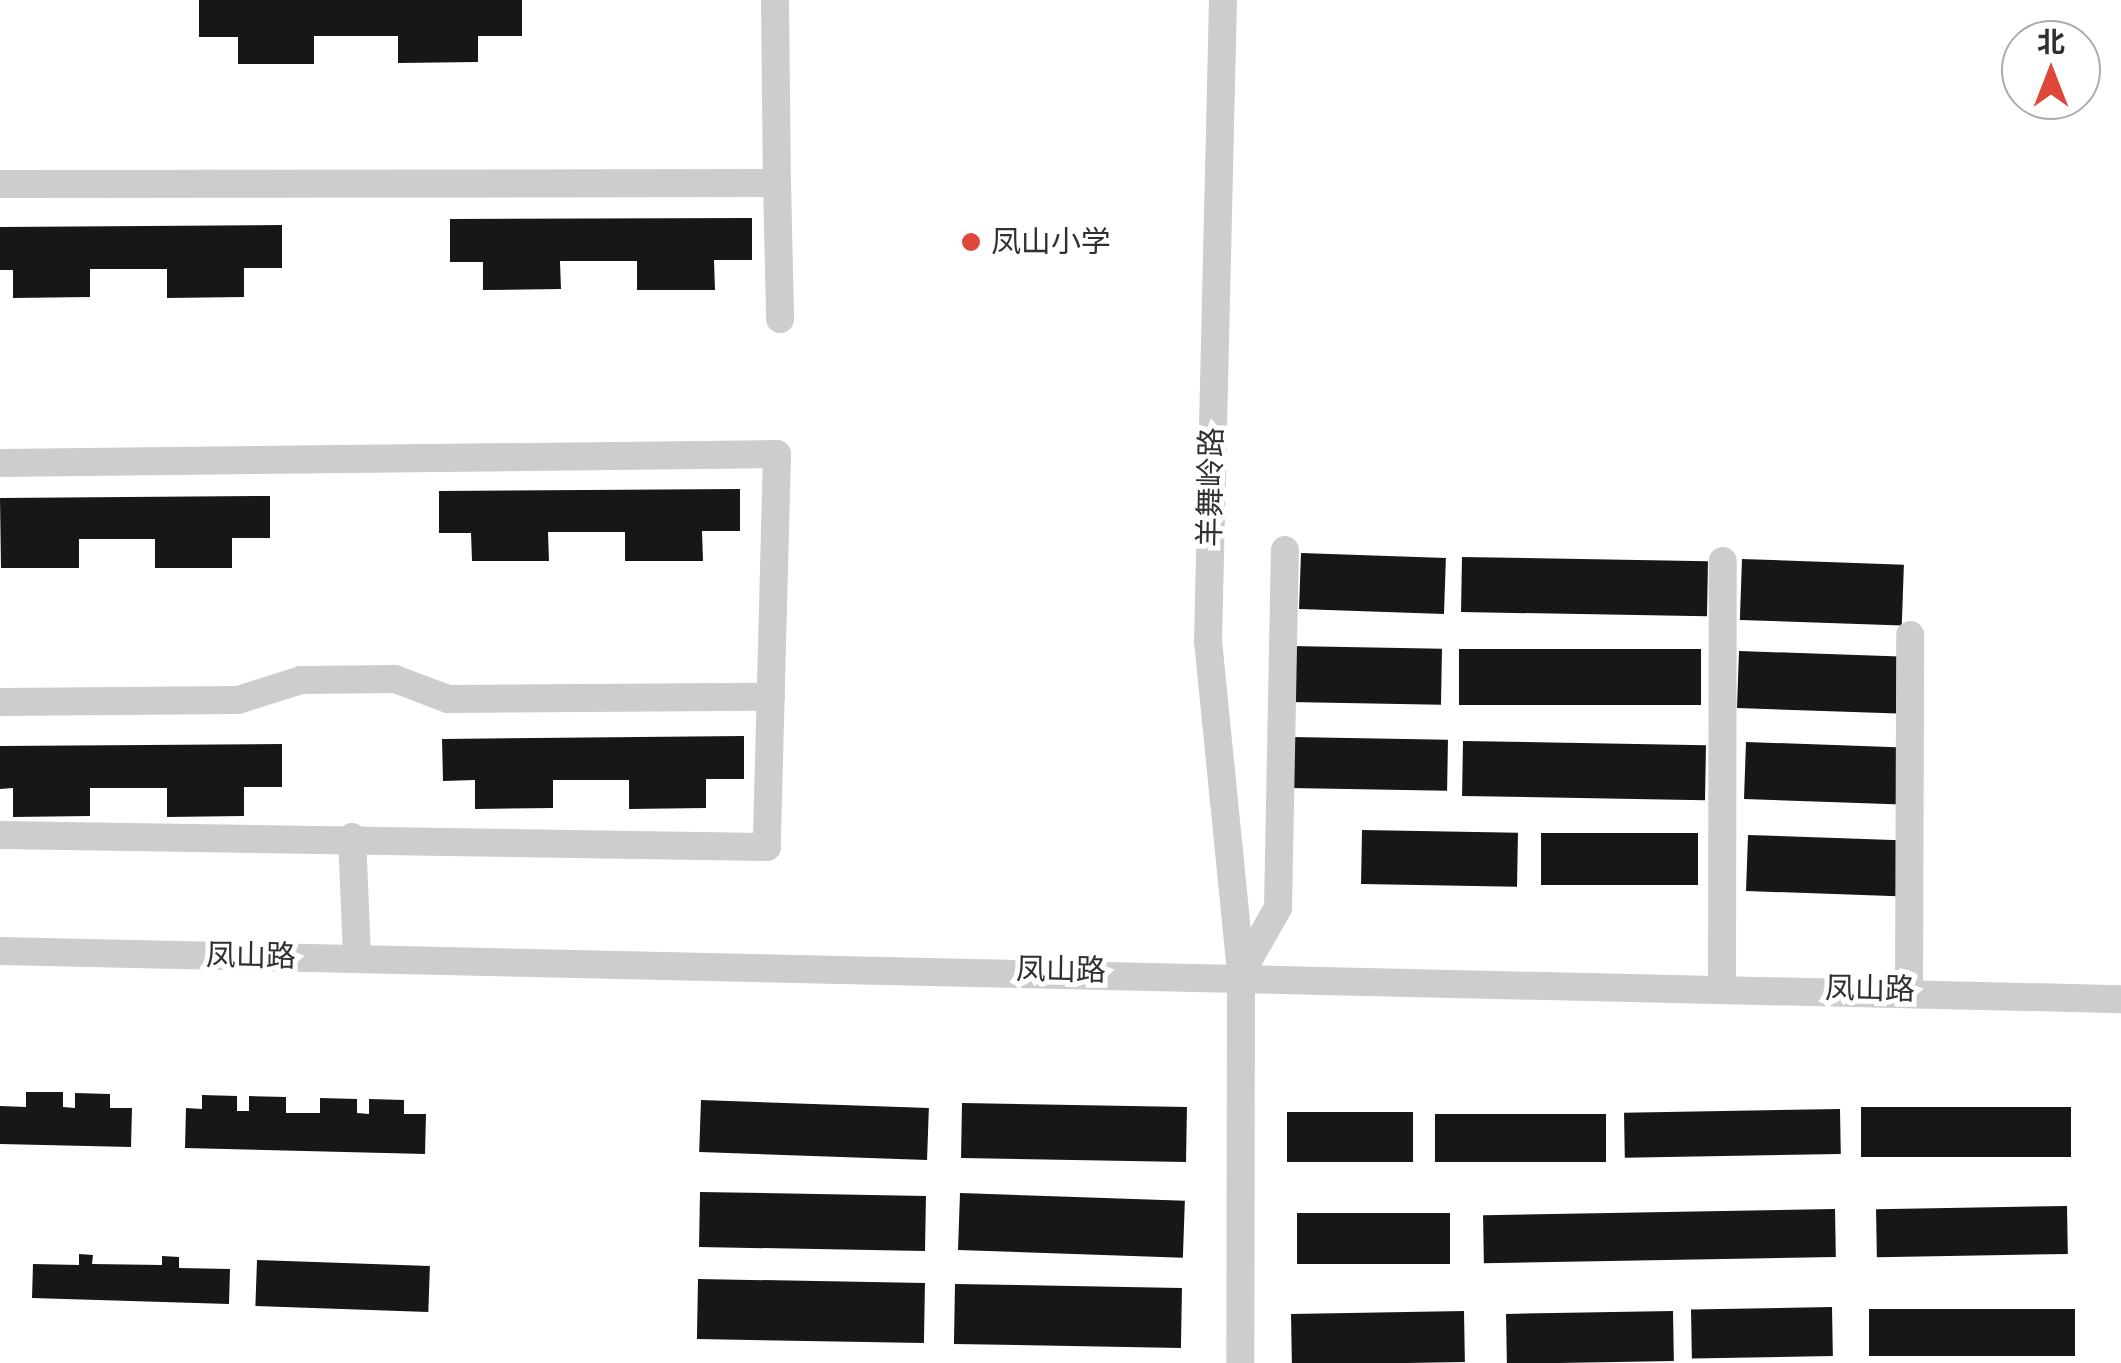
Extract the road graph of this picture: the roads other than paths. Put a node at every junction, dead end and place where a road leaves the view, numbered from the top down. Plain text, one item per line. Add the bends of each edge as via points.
1 (776, 0) edge
2 (1223, 0) edge
3 (777, 183) junction
4 (0, 184) edge
5 (780, 319) dead end
6 (0, 463) edge
7 (1286, 550) dead end
8 (1723, 560) dead end
9 (1910, 635) dead end
10 (771, 697) junction
11 (0, 702) edge
12 (0, 835) edge
13 (352, 837) junction
14 (0, 952) edge
15 (357, 958) junction
16 (1241, 973) junction
17 (1722, 988) junction
18 (1908, 989) junction
19 (2121, 1000) edge
20 (1240, 1363) edge

1 - 3 street
2 - 16 street, 羊舞岭路 via 1208,640
3 - 4 street
3 - 5 street
6 - 10 street via 777,454
7 - 16 street via 1278,908
8 - 17 street
9 - 18 street
10 - 11 street via 448,699 395,679 301,680 238,700
10 - 13 street via 767,848
12 - 13 street
13 - 15 street
14 - 15 street, 凤山路
15 - 16 street, 凤山路
16 - 17 street, 凤山路
16 - 20 street, 羊舞岭路
17 - 18 street, 凤山路
18 - 19 street, 凤山路

